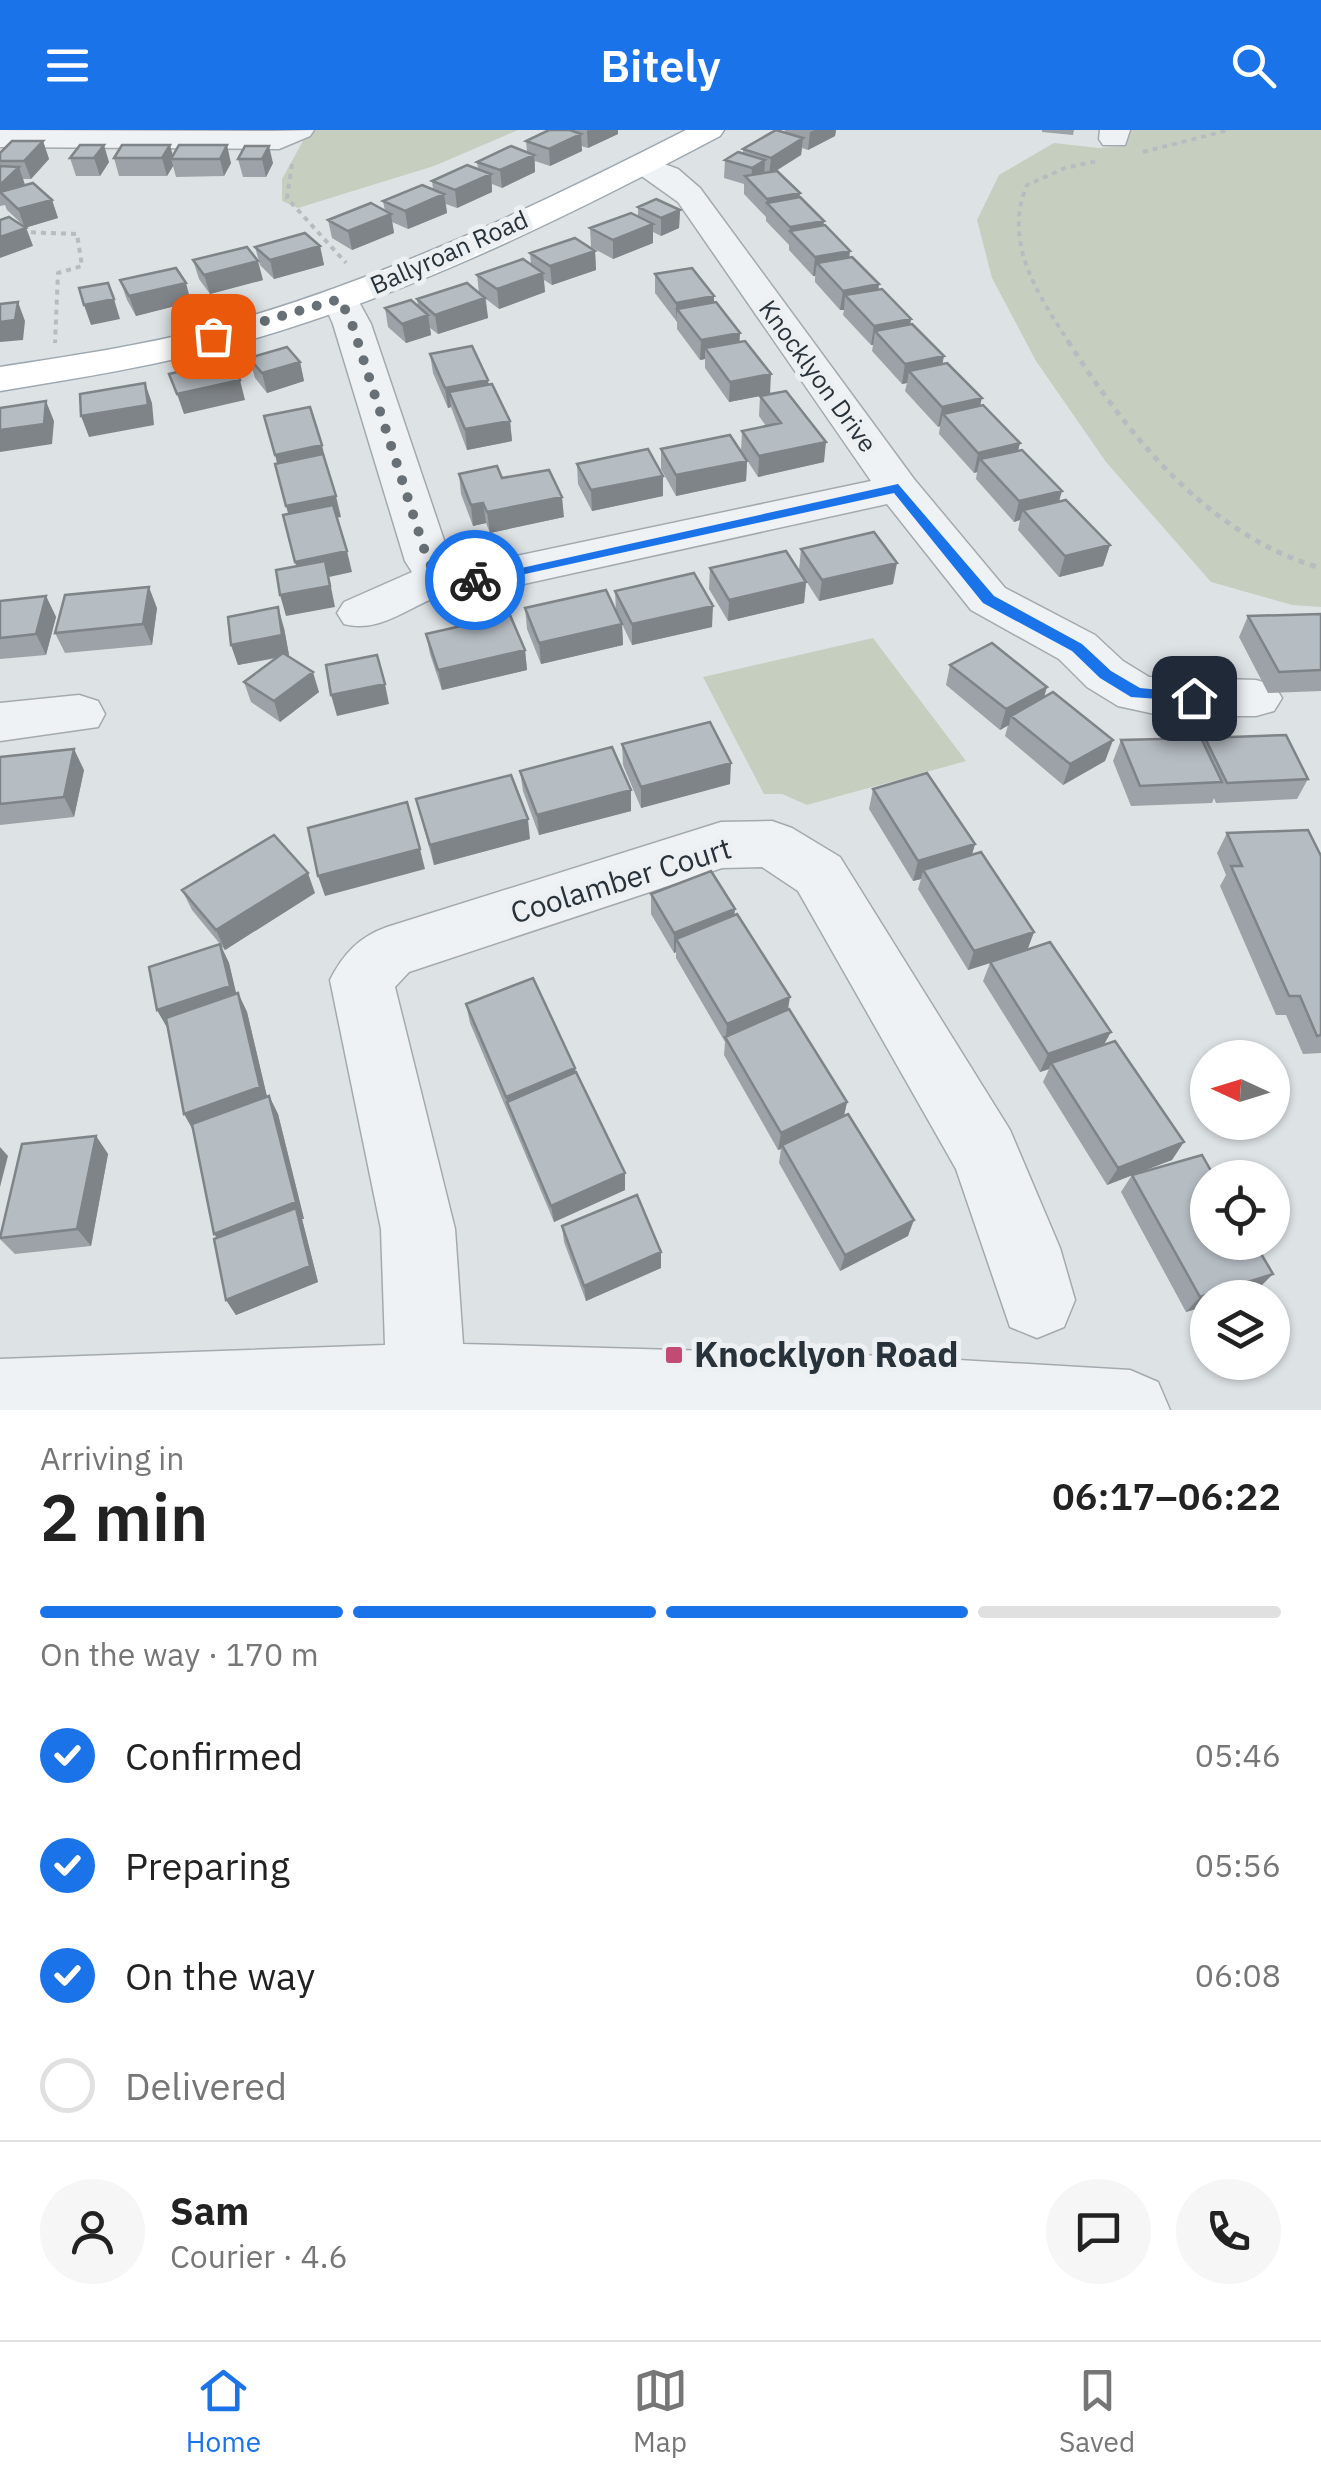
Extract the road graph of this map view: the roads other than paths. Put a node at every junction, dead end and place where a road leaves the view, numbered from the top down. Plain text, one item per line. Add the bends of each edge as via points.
1 (710, 130) edge
2 (0, 138) edge
3 (294, 142) edge
4 (642, 165) junction
5 (347, 285) junction
6 (0, 379) edge
7 (898, 488) junction
8 (443, 576) junction
9 (360, 613) dead end
10 (1256, 698) dead end
11 (78, 714) dead end
12 (0, 722) edge
13 (1038, 1300) dead end
14 (426, 1383) junction
15 (0, 1399) edge
16 (1130, 1410) edge

1 - 4 main road, Ballyroan Road
2 - 3 street
4 - 5 main road, Ballyroan Road via 462,248
4 - 7 street, Knocklyon Drive via 688,195
5 - 6 main road, Ballyroan Road via 251,328
5 - 8 street via 352,324 428,561
7 - 8 street via 474,580
7 - 10 street, Knocklyon Drive via 988,599 1077,648 1136,693
8 - 9 street
11 - 12 street
13 - 14 street, Coolamber Court via 985,1153 819,874 772,844 721,845 387,953 362,980 418,1229
14 - 15 street
14 - 16 street

